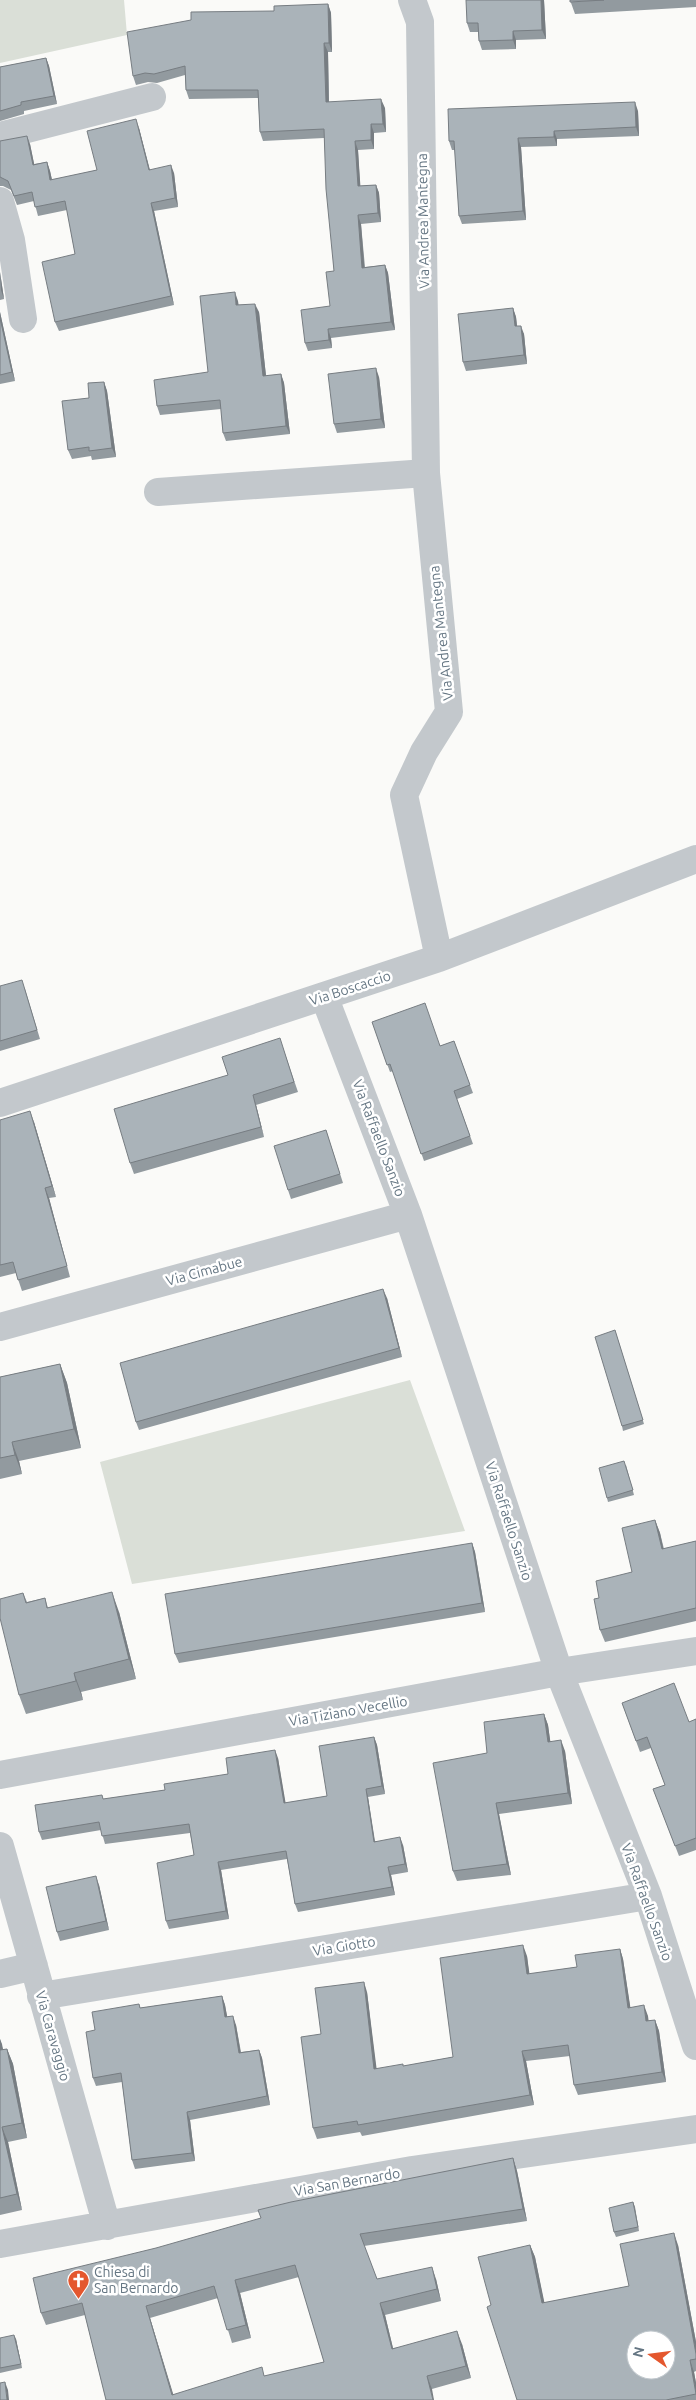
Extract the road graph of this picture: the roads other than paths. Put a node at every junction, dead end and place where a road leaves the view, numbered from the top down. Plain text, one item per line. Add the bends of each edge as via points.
1 (412, 0) edge
2 (152, 97) dead end
3 (0, 136) edge
4 (0, 201) edge
5 (23, 319) dead end
6 (426, 473) junction
7 (158, 492) dead end
8 (696, 859) edge
9 (439, 958) junction
10 (324, 996) junction
11 (0, 1103) edge
12 (408, 1215) junction
13 (0, 1328) edge
14 (696, 1651) edge
15 (559, 1672) junction
16 (0, 1775) edge
17 (0, 1846) edge
18 (648, 1896) junction
19 (34, 1966) junction
20 (0, 1974) edge
21 (41, 1996) junction
22 (696, 2046) edge
23 (696, 2129) edge
24 (107, 2226) junction
25 (0, 2244) edge

1 - 6 street, Via Andrea Mantegna via 420,22
2 - 3 street
4 - 5 street via 11,240
6 - 7 street
6 - 9 street, Via Andrea Mantegna via 449,712 424,752 404,795
8 - 9 street, Via Boscaccio
9 - 10 street, Via Boscaccio
10 - 11 street, Via Boscaccio
10 - 12 street, Via Raffaello Sanzio
12 - 13 street, Via Cimabue
12 - 15 street, Via Raffaello Sanzio
14 - 15 street, Via Tiziano Vecellio
15 - 16 street, Via Tiziano Vecellio
15 - 18 street, Via Raffaello Sanzio
17 - 19 street, Via Caravaggio
18 - 21 street, Via Giotto
18 - 22 street, Via Raffaello Sanzio
19 - 20 street
19 - 21 street, Via Caravaggio
21 - 24 street, Via Caravaggio
23 - 24 street, Via San Bernardo via 412,2170
24 - 25 street, Via San Bernardo

